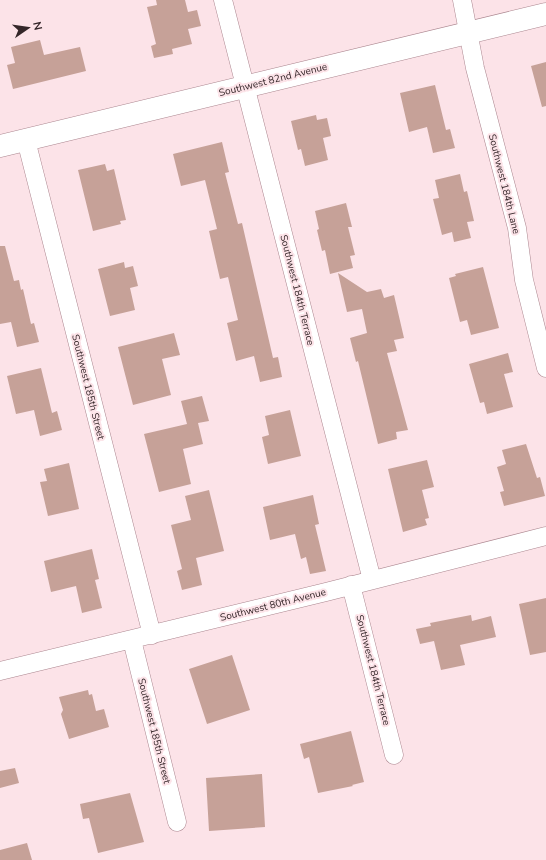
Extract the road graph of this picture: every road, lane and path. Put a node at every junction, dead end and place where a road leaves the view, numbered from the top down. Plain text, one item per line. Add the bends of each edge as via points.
1 (223, 0) edge
2 (462, 0) edge
3 (546, 14) edge
4 (469, 33) junction
5 (245, 87) junction
6 (26, 140) junction
7 (0, 146) edge
8 (546, 368) edge
9 (546, 536) edge
10 (372, 580) junction
11 (351, 585) junction
12 (152, 635) junction
13 (132, 640) junction
14 (0, 671) edge
15 (394, 755) dead end
16 (177, 822) dead end

1 - 5 street, Southwest 184th Terrace
2 - 4 street, Southwest 184th Lane
3 - 4 street, Southwest 82nd Avenue
4 - 5 street, Southwest 82nd Avenue
4 - 8 street, Southwest 184th Lane via 475,68 516,228 524,280
5 - 6 street, Southwest 82nd Avenue
5 - 10 street, Southwest 184th Terrace
6 - 7 street, Southwest 82nd Avenue
6 - 12 street, Southwest 185th Street
9 - 10 street, Southwest 80th Avenue
10 - 11 street, Southwest 80th Avenue
11 - 12 street, Southwest 80th Avenue
11 - 15 street, Southwest 184th Terrace
12 - 13 street, Southwest 80th Avenue
13 - 14 street, Southwest 80th Avenue
13 - 16 street, Southwest 185th Street

